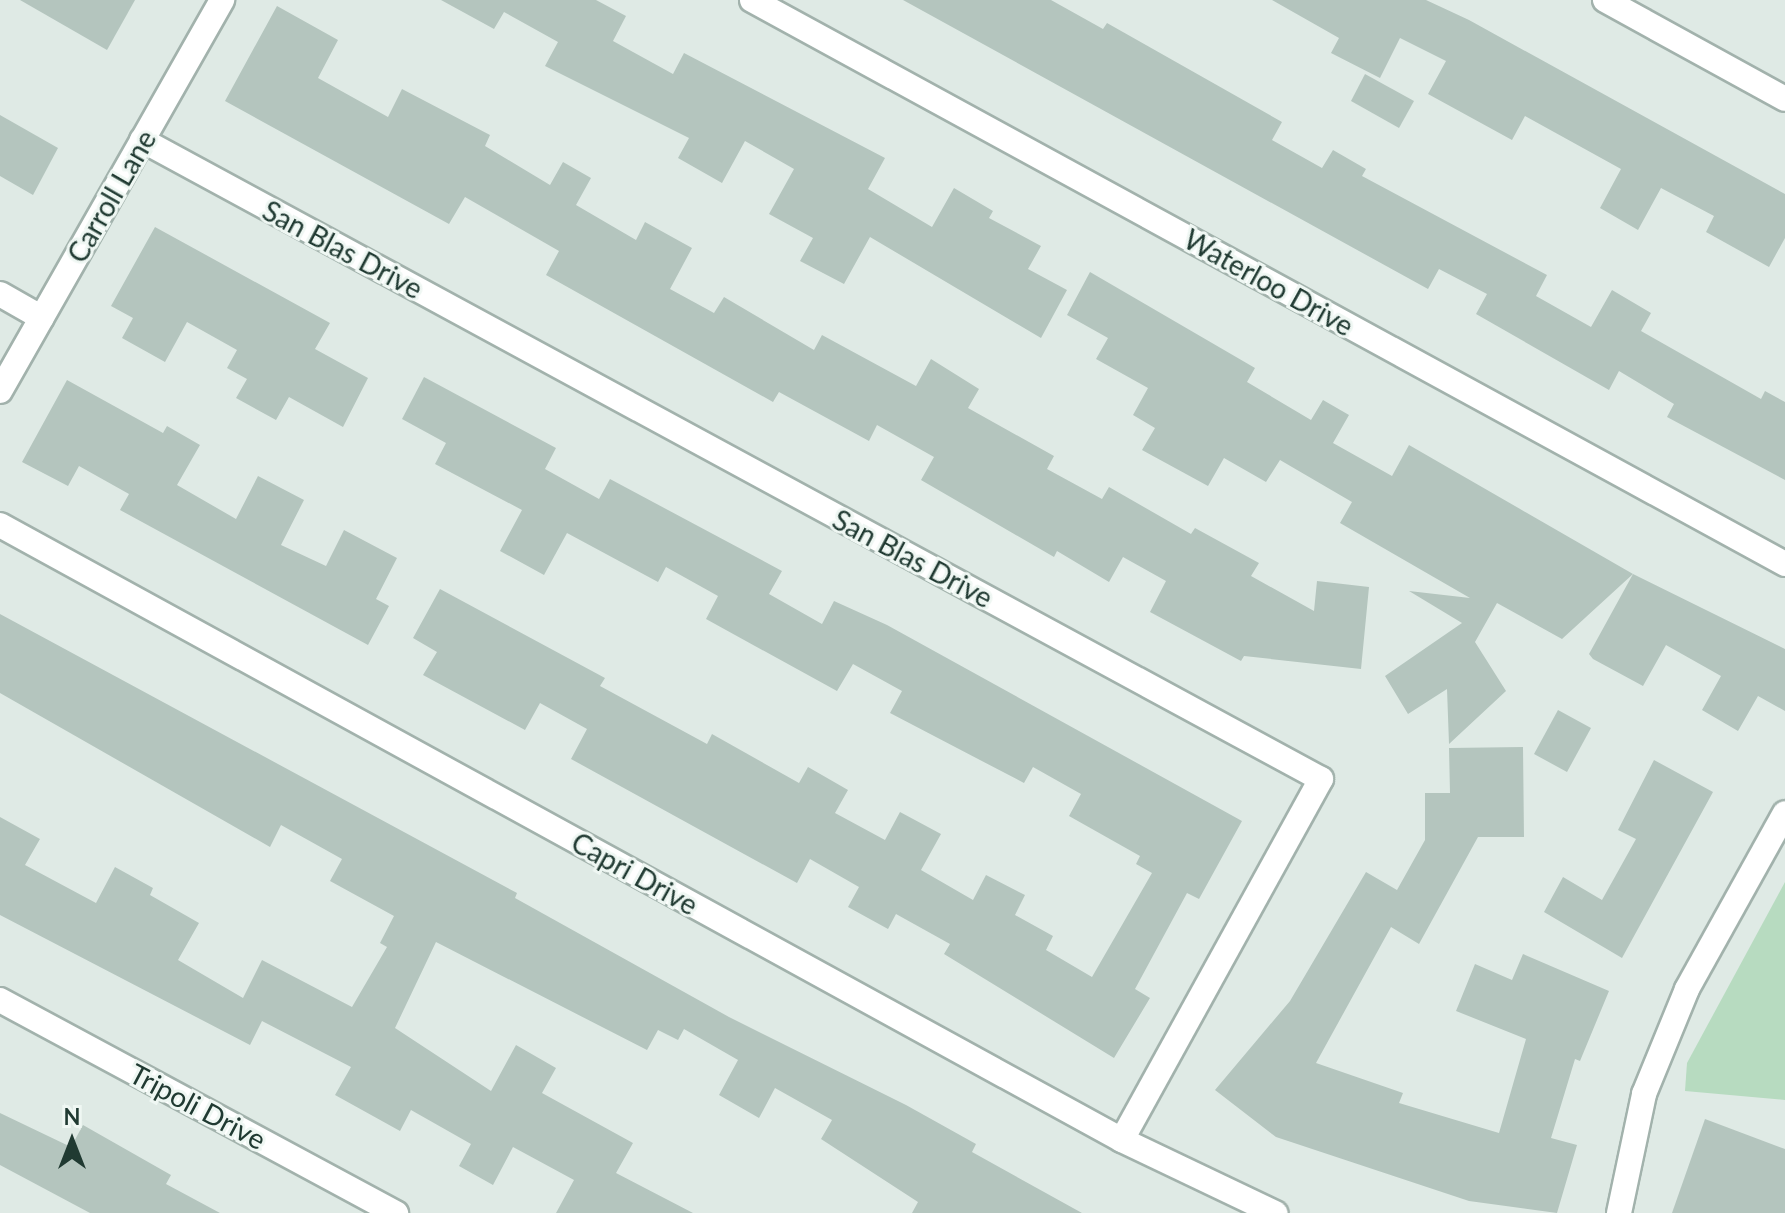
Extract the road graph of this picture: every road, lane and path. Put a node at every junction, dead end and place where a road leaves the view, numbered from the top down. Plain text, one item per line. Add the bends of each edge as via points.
1 (222, 0) edge
2 (752, 0) edge
3 (1605, 0) edge
4 (1785, 99) edge
5 (142, 140) junction
6 (0, 294) edge
7 (42, 318) junction
8 (0, 391) edge
9 (0, 525) edge
10 (1785, 564) edge
11 (1785, 813) edge
12 (0, 1000) edge
13 (1122, 1140) junction
14 (396, 1213) edge
15 (1275, 1213) edge
16 (1619, 1213) edge

1 - 5 street, Carroll Lane
2 - 10 street, Waterloo Drive
3 - 4 street
5 - 7 street, Carroll Lane
5 - 13 street, San Blas Drive via 1321,779
6 - 7 street
7 - 8 street, Carroll Lane
9 - 13 street, Capri Drive
11 - 16 street via 1687,989 1644,1094
12 - 14 street, Tripoli Drive
13 - 15 street, Capri Drive

